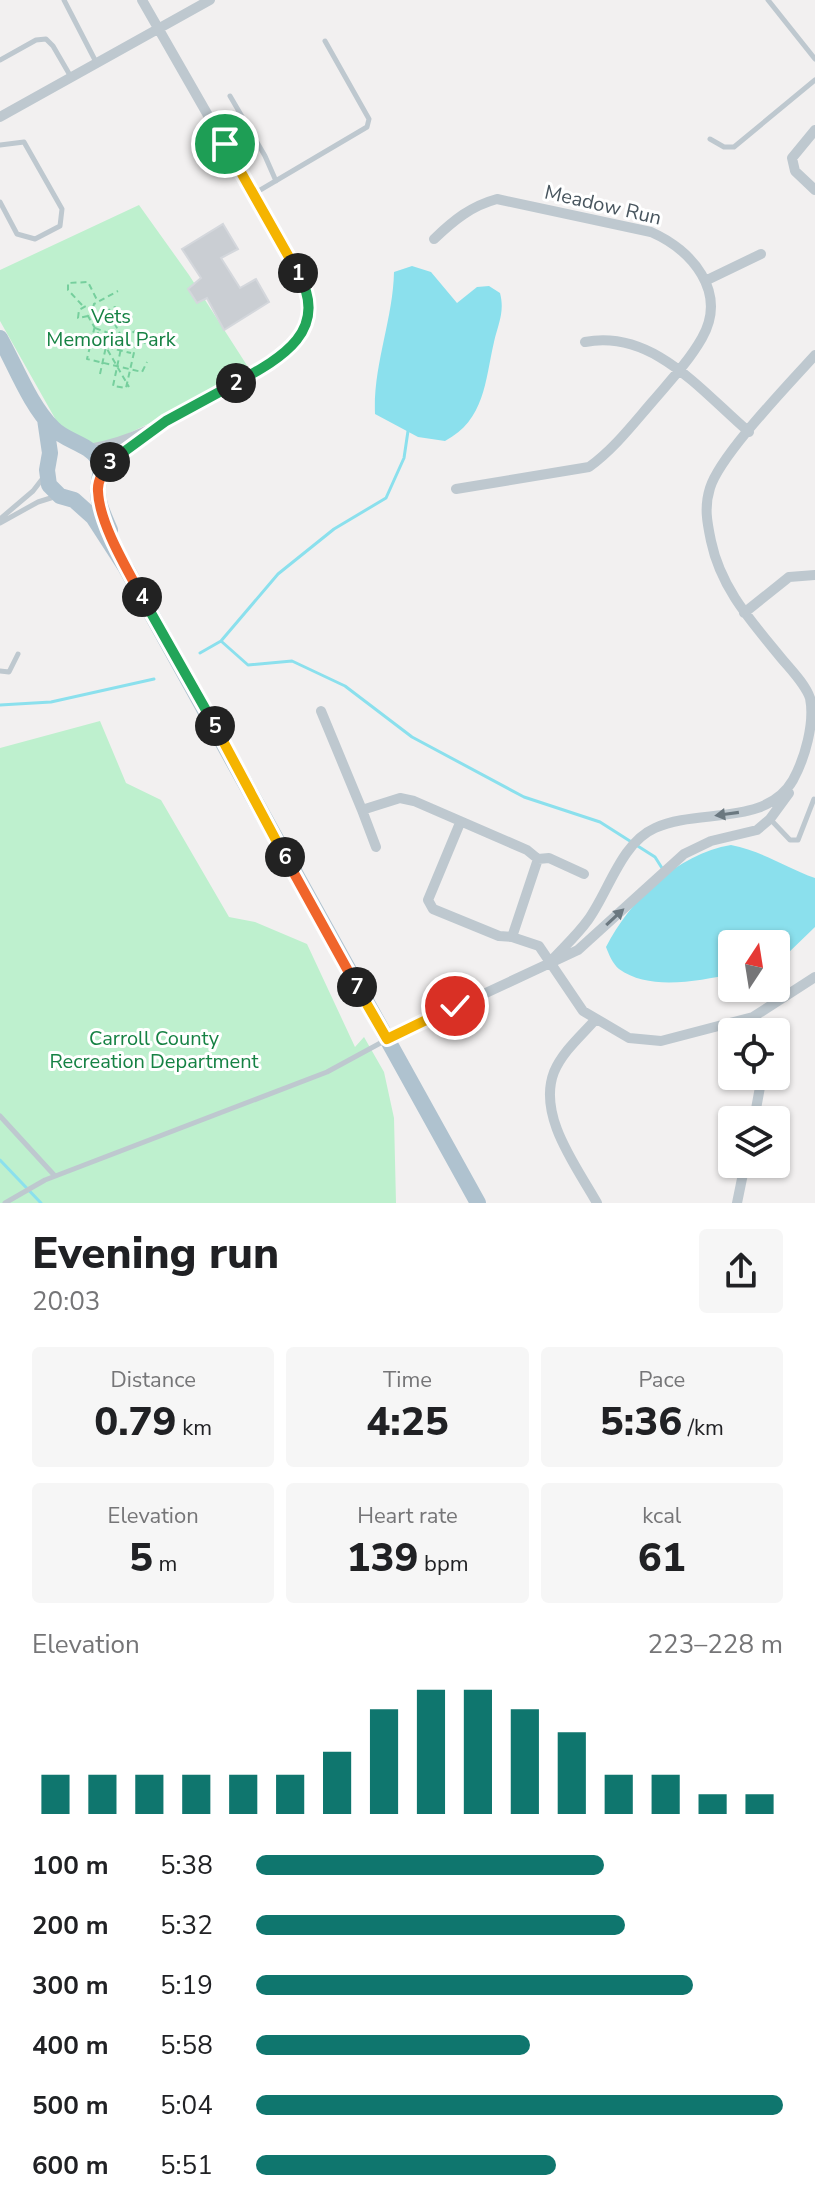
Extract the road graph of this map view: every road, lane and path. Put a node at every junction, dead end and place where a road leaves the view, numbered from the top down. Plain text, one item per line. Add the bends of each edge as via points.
1 (64, 0) edge
2 (142, 0) edge
3 (768, 0) edge
4 (205, 1) edge
5 (158, 28) junction
6 (325, 41) dead end
7 (815, 59) edge
8 (0, 60) edge
9 (96, 62) junction
10 (71, 77) junction
11 (815, 80) edge
12 (230, 96) dead end
13 (0, 117) edge
14 (249, 129) junction
15 (815, 130) edge
16 (710, 139) dead end
17 (225, 144) junction
18 (0, 145) edge
19 (276, 181) junction
20 (815, 190) edge
21 (254, 193) junction
22 (0, 202) edge
23 (434, 239) dead end
24 (761, 254) dead end
25 (705, 281) junction
26 (118, 291) dead end
27 (98, 302) junction
28 (83, 306) junction
29 (92, 309) junction
30 (88, 316) junction
31 (97, 316) junction
32 (112, 319) junction
33 (95, 328) junction
34 (140, 328) dead end
35 (109, 333) junction
36 (0, 338) edge
37 (123, 339) junction
38 (78, 340) dead end
39 (148, 341) dead end
40 (585, 342) dead end
41 (91, 343) junction
42 (106, 347) junction
43 (121, 351) junction
44 (133, 354) junction
45 (815, 355) edge
46 (147, 362) dead end
47 (102, 363) junction
48 (117, 367) junction
49 (130, 370) junction
50 (678, 371) junction
51 (100, 374) dead end
52 (128, 385) junction
53 (45, 419) junction
54 (166, 421) junction
55 (749, 432) junction
56 (83, 447) junction
57 (48, 464) junction
58 (99, 481) junction
59 (456, 489) dead end
60 (67, 498) junction
61 (0, 521) edge
62 (126, 568) junction
63 (815, 575) edge
64 (744, 613) junction
65 (18, 654) dead end
66 (0, 671) edge
67 (321, 711) dead end
68 (793, 780) junction
69 (814, 799) edge
70 (362, 810) junction
71 (770, 819) junction
72 (460, 823) junction
73 (376, 847) dead end
74 (538, 859) junction
75 (584, 874) dead end
76 (512, 937) junction
77 (552, 960) junction
78 (815, 977) edge
79 (748, 1018) edge
80 (596, 1019) junction
81 (718, 1026) edge
82 (387, 1039) junction
83 (0, 1116) edge
84 (55, 1176) junction
85 (742, 1178) edge
86 (5, 1203) edge
87 (478, 1203) edge
88 (597, 1203) edge
89 (737, 1203) edge

1 - 9 lane
2 - 5 street
3 - 7 lane
4 - 5 street
5 - 9 street
5 - 17 street
6 - 19 lane via 369,119 367,127
8 - 10 lane via 46,39
9 - 10 street
10 - 13 street
11 - 16 lane via 734,147
12 - 14 lane
14 - 17 lane
14 - 19 lane
15 - 20 street via 792,158 795,171
17 - 21 street
18 - 22 lane via 24,142 62,209 60,226 35,239 17,234
19 - 21 lane
21 - 54 street via 308,290 308,315 300,336 277,360
23 - 25 street, Meadow Run via 467,211 497,199 651,232 694,259
24 - 25 street
25 - 50 street via 711,309 703,336
26 - 27 path
27 - 28 path via 88,282 68,283
27 - 29 path
28 - 29 path
28 - 30 path via 78,318
29 - 30 path
30 - 33 path
31 - 32 path
31 - 32 path via 115,307 120,315
31 - 33 path
32 - 35 path
32 - 37 path
33 - 35 path
33 - 41 path
33 - 42 path
34 - 37 path
35 - 37 path
35 - 42 path
36 - 53 main road
37 - 43 path
38 - 41 path
39 - 44 path
40 - 50 street via 624,340 649,348
41 - 42 path
41 - 47 path via 87,359
42 - 43 path
42 - 47 path
42 - 48 path
43 - 44 path
43 - 48 path
44 - 49 path
45 - 55 street
46 - 49 path via 142,372
47 - 48 path
47 - 51 path
48 - 49 path
48 - 52 path
48 - 52 path via 113,386
49 - 52 path
50 - 55 street
50 - 59 street via 607,454 589,467
53 - 56 main road
53 - 57 main road
54 - 56 street via 117,443
54 - 58 street via 116,457
55 - 64 street via 710,484 705,509 718,572
56 - 57 main road via 62,448
56 - 58 main road via 99,461
57 - 60 main road via 49,485
57 - 61 lane via 33,491
58 - 60 main road via 87,496
58 - 62 main road via 101,509
60 - 61 lane via 38,502
60 - 62 main road via 93,517
62 - 82 main road
63 - 64 street via 789,577
64 - 68 street via 810,699 808,744
65 - 66 lane via 9,672
67 - 70 street
68 - 71 street via 788,797
68 -> 77 street via 769,805 679,820 638,839 586,923
69 - 71 lane via 798,840 790,840
70 - 72 street via 400,798
70 - 73 street
77 -> 71 street via 578,950 684,854 757,830
72 - 74 street
72 - 76 street via 428,900 433,909
74 - 75 street via 549,858
74 - 76 street
76 - 77 street via 539,946
77 - 80 street via 583,1011
77 - 82 street
78 - 79 street
80 - 81 street via 629,1038 661,1041
80 - 88 street via 568,1049 550,1091 557,1131
82 - 84 lane via 327,1072
82 - 87 main road
83 - 84 lane
84 - 86 lane
85 - 89 street

